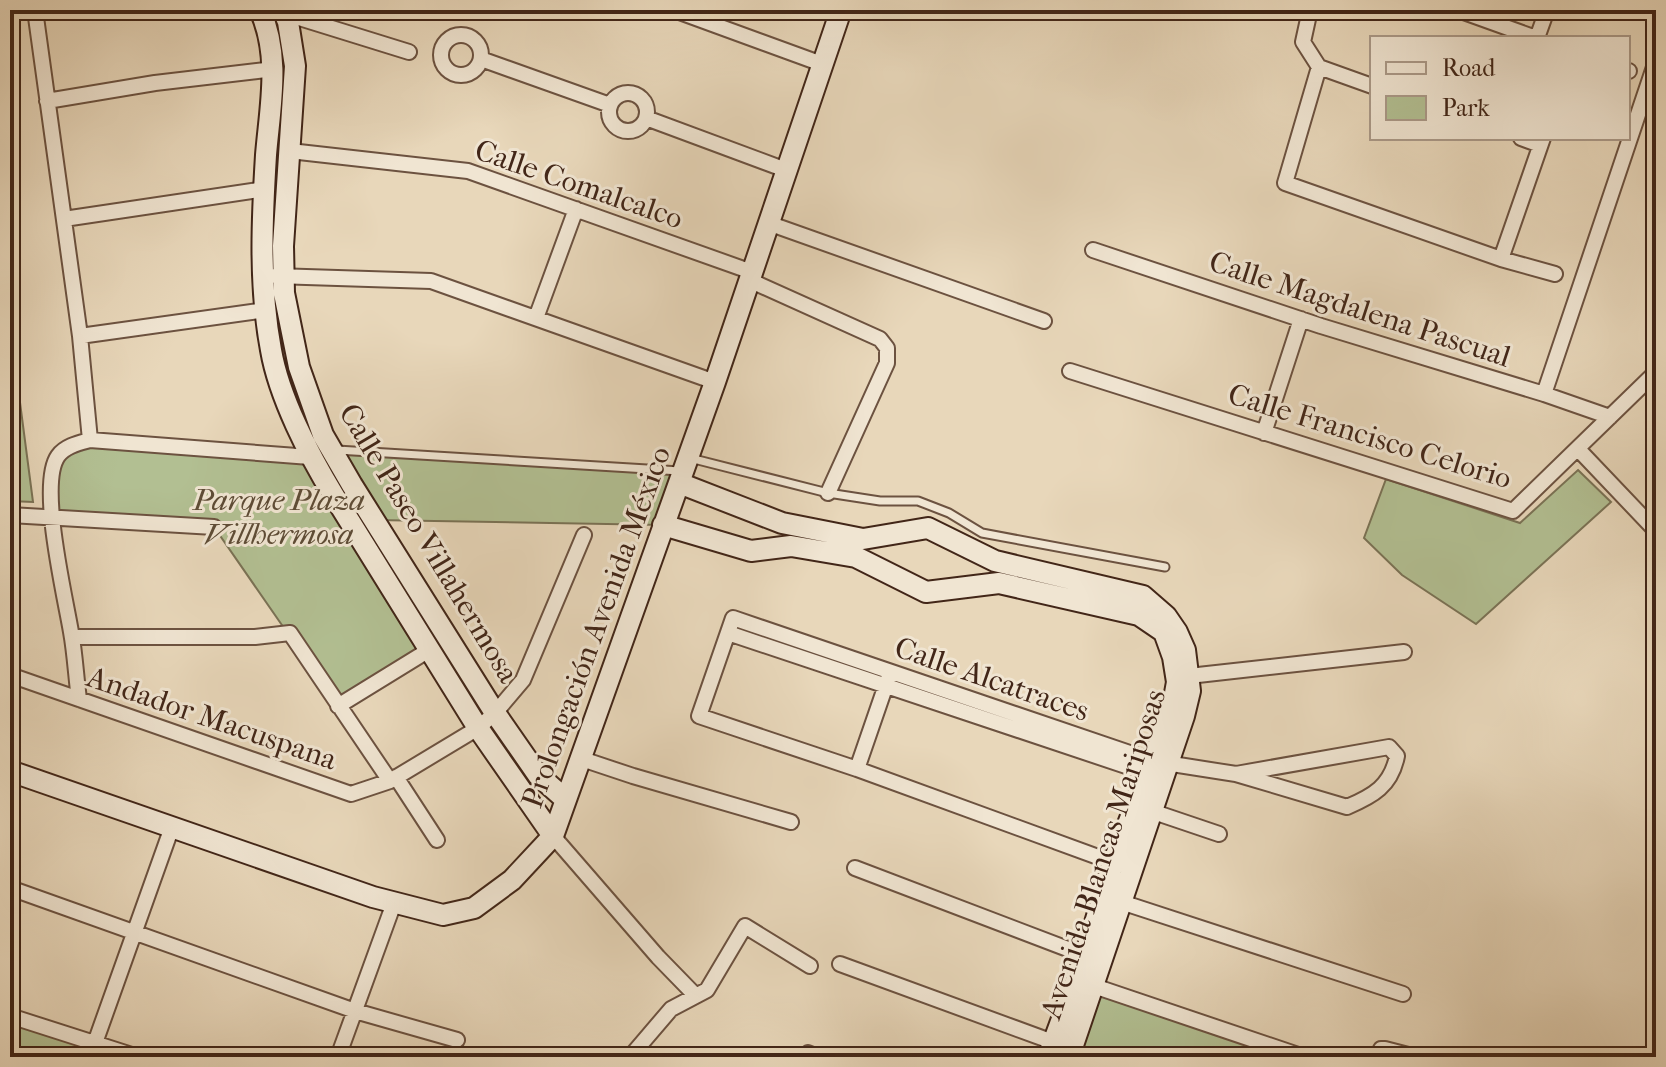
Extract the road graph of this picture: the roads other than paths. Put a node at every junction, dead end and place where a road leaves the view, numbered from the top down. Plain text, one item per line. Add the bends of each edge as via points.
1 (35, 10) edge
2 (674, 10) edge
3 (841, 10) edge
4 (1310, 10) edge
5 (1458, 10) edge
6 (1547, 10) edge
7 (284, 11) edge
8 (261, 12) edge
9 (1531, 36) edge
10 (1538, 36) edge
11 (409, 52) dead end
12 (481, 59) dead end
13 (1656, 61) edge
14 (822, 64) junction
15 (1319, 67) junction
16 (274, 69) junction
17 (1370, 85) edge
18 (47, 101) junction
19 (610, 105) junction
20 (646, 118) junction
21 (1630, 138) edge
22 (1629, 140) edge
23 (1542, 141) edge
24 (290, 151) junction
25 (786, 170) junction
26 (265, 189) junction
27 (576, 209) junction
28 (64, 219) junction
29 (768, 223) junction
30 (1093, 250) dead end
31 (1501, 259) junction
32 (1555, 274) dead end
33 (273, 276) junction
34 (750, 276) junction
35 (266, 310) junction
36 (536, 318) junction
37 (1301, 319) junction
38 (1044, 321) dead end
39 (80, 336) junction
40 (1070, 371) dead end
41 (1656, 372) edge
42 (715, 382) junction
43 (1544, 394) junction
44 (1610, 417) junction
45 (1264, 433) junction
46 (90, 440) junction
47 (331, 449) junction
48 (1578, 449) junction
49 (310, 457) junction
50 (683, 471) junction
51 (352, 485) junction
52 (828, 493) junction
53 (334, 496) junction
54 (10, 515) edge
55 (52, 517) junction
56 (663, 525) junction
57 (214, 527) dead end
58 (1656, 531) edge
59 (584, 535) dead end
60 (1165, 567) dead end
61 (728, 633) junction
62 (72, 637) junction
63 (429, 650) junction
64 (1404, 652) dead end
65 (10, 675) edge
66 (1189, 676) junction
67 (888, 679) junction
68 (79, 699) junction
69 (338, 706) junction
70 (495, 713) junction
71 (478, 728) junction
72 (579, 758) junction
73 (857, 769) junction
74 (1158, 769) junction
75 (10, 771) edge
76 (1236, 774) junction
77 (393, 779) junction
78 (565, 799) junction
79 (1151, 811) junction
80 (791, 822) dead end
81 (172, 827) junction
82 (1219, 834) dead end
83 (553, 836) junction
84 (437, 840) dead end
85 (1122, 865) junction
86 (855, 868) dead end
87 (10, 888) edge
88 (1112, 899) junction
89 (394, 903) junction
90 (134, 933) junction
91 (1092, 958) junction
92 (840, 964) dead end
93 (810, 966) dead end
94 (1084, 983) junction
95 (1403, 994) dead end
96 (695, 995) junction
97 (355, 1011) junction
98 (10, 1016) edge
99 (457, 1040) dead end
100 (1051, 1049) edge
101 (93, 1050) edge
102 (138, 1057) edge
103 (338, 1057) edge
104 (630, 1057) edge
105 (1068, 1057) edge
106 (1304, 1057) edge
107 (1377, 1057) edge
108 (1416, 1057) edge

1 - 18 street
2 - 14 street
3 - 14 street, Prolongación Avenida México
4 - 15 street via 1303,42
5 - 9 street
6 - 10 street
7 - 8 street
7 - 11 street
7 - 24 street, Calle Paseo Villahermosa via 295,66
8 - 16 street, Calle Paseo Villahermosa
12 - 19 street
13 - 21 street
14 - 25 street, Prolongación Avenida México
15 - 17 street
15 - 31 street via 1285,183
16 - 18 street
16 - 26 street, Calle Paseo Villahermosa
18 - 28 street
19 - 20 street via 622,93 631,93 645,102
19 - 20 street via 611,122 626,131
20 - 25 street
22 - 43 street
23 - 31 street
24 - 27 street, Calle Comalcalco via 468,171
24 - 33 street, Calle Paseo Villahermosa via 283,246
25 - 29 street, Prolongación Avenida México
26 - 28 street
26 - 33 street, Calle Paseo Villahermosa via 261,261
27 - 34 street, Calle Comalcalco
27 - 36 street
28 - 39 street
29 - 34 street, Prolongación Avenida México
29 - 38 street
30 - 37 street, Calle Magdalena Pascual
31 - 32 street
33 - 35 street, Calle Paseo Villahermosa
33 - 36 street via 431,281
33 - 47 street, Calle Paseo Villahermosa via 284,293 299,367
34 - 42 street, Prolongación Avenida México
34 - 52 street, Calle Comalcalco via 880,339 887,348 887,363
35 - 39 street
35 - 49 street, Calle Paseo Villahermosa via 271,353
36 - 42 street
37 - 43 street, Calle Magdalena Pascual
37 - 45 street
39 - 46 street
40 - 45 street, Calle Francisco Celorio
41 - 44 street, Calle Francisco Celorio
42 - 50 street, Prolongación Avenida México
43 - 44 street, Calle Magdalena Pascual
44 - 48 street, Calle Francisco Celorio
45 - 48 street, Calle Francisco Celorio via 1513,511
46 - 49 street
46 - 55 street via 57,456 51,479
47 - 50 lane
47 - 51 street, Calle Paseo Villahermosa
48 - 58 street
49 - 53 street, Calle Paseo Villahermosa
50 - 52 lane
50 - 56 street, Prolongación Avenida México
50 - 66 street, Avenida Blancas Mariposas via 782,523 863,539 928,528 995,561 1143,596 1177,632
51 - 53 street
51 - 70 street, Calle Paseo Villahermosa
52 - 60 lane via 918,501 982,533
53 - 63 street, Calle Paseo Villahermosa
54 - 55 street
55 - 57 street
55 - 62 street
56 - 72 street, Prolongación Avenida México
56 - 74 street, Avenida Blancas Mariposas via 751,551 791,546 856,557 926,592 999,583 1139,615 1164,632 1177,682
59 - 70 street, Andador Macuspana via 523,680
61 - 67 street, Calle Alcatraces
61 - 67 street, Calle Alcatraces via 733,618
61 - 73 street via 699,716
62 - 68 street
62 - 69 street via 290,633
63 - 69 street
63 - 71 street, Calle Paseo Villahermosa
64 - 66 street
65 - 68 street, Andador Macuspana
66 - 74 street, Avenida Blancas Mariposas via 1184,716
67 - 73 street
67 - 74 street, Calle Alcatraces
68 - 77 street, Andador Macuspana via 351,794
69 - 77 street
70 - 71 street, Andador Macuspana
70 - 78 street, Calle Paseo Villahermosa via 538,775
71 - 77 street, Andador Macuspana
71 - 83 street, Calle Paseo Villahermosa
72 - 78 street, Prolongación Avenida México
72 - 80 street
73 - 85 street
74 - 76 street, Calle Alcatraces
74 - 79 street, Avenida Blancas Mariposas
74 - 85 street, Avenida Blancas Mariposas
75 - 81 street, Prolongación Avenida México
76 - 76 street, Calle Alcatraces via 1347,807 1376,794 1394,774 1397,756 1389,747
77 - 84 street
78 - 83 street, Prolongación Avenida México
79 - 82 street
79 - 85 street, Avenida Blancas Mariposas
81 - 89 street, Prolongación Avenida México
81 - 90 street
83 - 89 street, Prolongación Avenida México via 512,880 474,908 443,915
83 - 96 street
85 - 88 street, Avenida Blancas Mariposas
86 - 91 street
87 - 90 street
88 - 91 street, Avenida Blancas Mariposas
88 - 95 street
89 - 97 street
90 - 97 street
90 - 101 street
91 - 94 street, Avenida Blancas Mariposas
92 - 100 street
93 - 96 street via 745,926 707,990
94 - 100 street, Avenida Blancas Mariposas
94 - 105 street, Avenida Blancas Mariposas
94 - 106 street
96 - 104 street via 671,1009
97 - 99 street
97 - 103 street
98 - 101 street
100 - 105 street
101 - 102 street
107 - 108 street via 1381,1049

